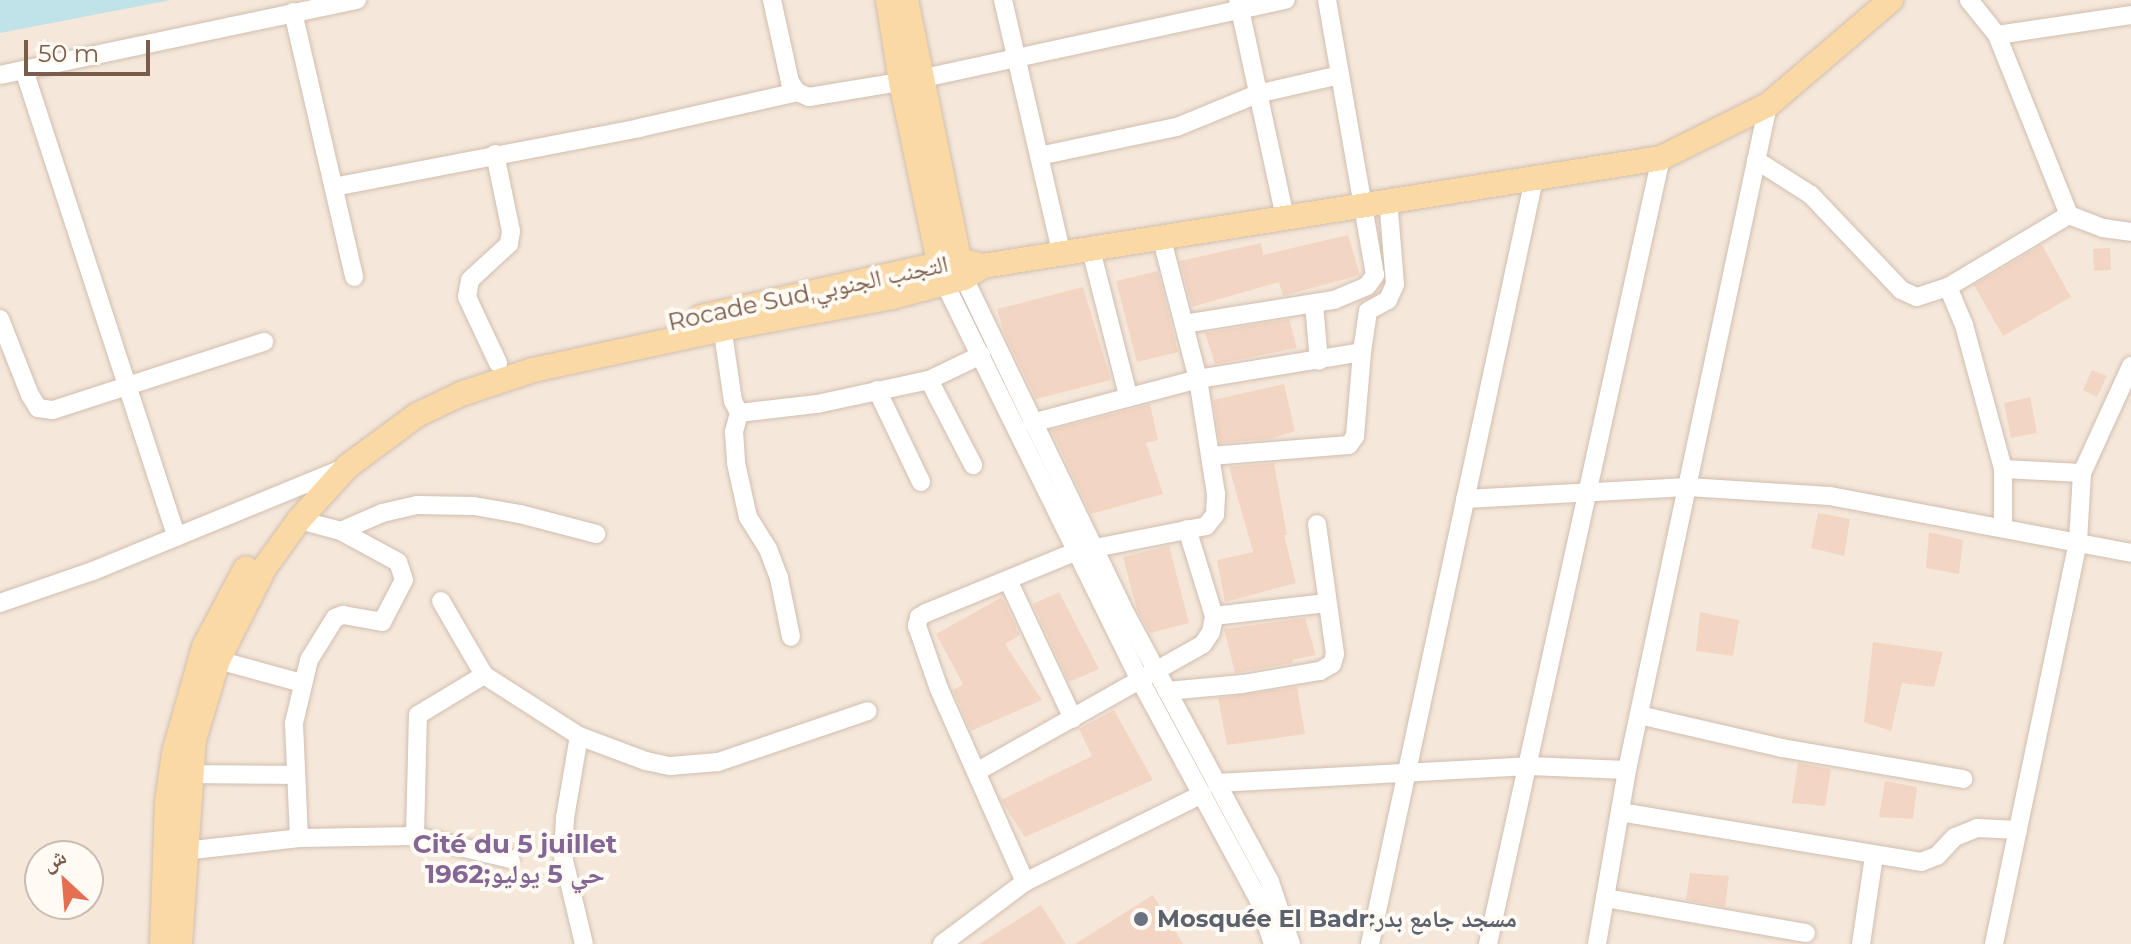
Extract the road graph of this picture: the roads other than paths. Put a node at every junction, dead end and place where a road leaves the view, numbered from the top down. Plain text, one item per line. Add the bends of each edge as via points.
1 (357, 0) edge
2 (772, 0) edge
3 (888, 0) edge
4 (906, 0) edge
5 (1003, 0) edge
6 (1286, 0) edge
7 (1327, 0) edge
8 (1891, 0) edge
9 (1969, 0) edge
10 (1239, 4) edge
11 (293, 12) junction
12 (2131, 15) edge
13 (1997, 35) junction
14 (1016, 56) junction
15 (24, 70) junction
16 (0, 75) edge
17 (1340, 75) junction
18 (913, 80) junction
19 (797, 92) junction
20 (1257, 94) junction
21 (1768, 105) junction
22 (495, 154) junction
23 (1039, 156) junction
24 (1661, 158) junction
25 (1756, 160) junction
26 (1534, 179) junction
27 (334, 187) junction
28 (1388, 199) junction
29 (1363, 205) junction
30 (2069, 215) junction
31 (1285, 217) junction
32 (2131, 232) edge
33 (1161, 236) junction
34 (1091, 250) junction
35 (1062, 256) junction
36 (957, 270) junction
37 (354, 277) dead end
38 (1948, 287) junction
39 (1314, 304) junction
40 (0, 319) edge
41 (721, 320) junction
42 (1184, 324) junction
43 (264, 342) dead end
44 (1362, 352) junction
45 (981, 355) junction
46 (1319, 361) junction
47 (498, 363) junction
48 (2131, 366) edge
49 (1198, 379) junction
50 (929, 380) junction
51 (128, 384) junction
52 (877, 390) junction
53 (1128, 395) junction
54 (739, 413) junction
55 (1032, 423) junction
56 (1210, 456) junction
57 (973, 465) dead end
58 (348, 466) junction
59 (2003, 469) junction
60 (2082, 473) junction
61 (921, 482) dead end
62 (308, 483) junction
63 (1688, 487) junction
64 (1590, 491) junction
65 (1465, 499) junction
66 (299, 520) junction
67 (1317, 524) dead end
68 (2003, 528) junction
69 (1187, 529) junction
70 (341, 531) junction
71 (596, 534) dead end
72 (177, 537) junction
73 (2078, 541) junction
74 (1084, 549) junction
75 (2131, 553) edge
76 (1008, 580) junction
77 (441, 601) dead end
78 (0, 603) edge
79 (1326, 603) junction
80 (1214, 616) junction
81 (791, 637) dead end
82 (218, 660) junction
83 (1157, 672) junction
84 (484, 675) junction
85 (1141, 682) junction
86 (302, 683) junction
87 (1167, 691) junction
88 (868, 711) dead end
89 (1639, 715) junction
90 (1073, 719) junction
91 (579, 736) junction
92 (1191, 752) junction
93 (1529, 766) junction
94 (1627, 770) junction
95 (978, 771) junction
96 (1404, 771) junction
97 (190, 774) junction
98 (295, 775) junction
99 (1963, 779) dead end
100 (1210, 788) junction
101 (1620, 812) junction
102 (2018, 830) junction
103 (415, 836) junction
104 (299, 838) junction
105 (184, 851) junction
106 (1874, 856) junction
107 (510, 859) dead end
108 (1025, 882) junction
109 (1605, 898) junction
110 (1806, 933) dead end
111 (162, 944) edge
112 (180, 944) edge
113 (584, 944) edge
114 (942, 944) edge
115 (1273, 944) edge
116 (1291, 944) edge
117 (1370, 944) edge
118 (1488, 944) edge
119 (1597, 944) edge
120 (1861, 944) edge
121 (1994, 944) edge

1 - 11 street
2 - 19 street via 785,69
3 - 18 main road
4 - 18 main road
5 - 14 street
6 - 10 street
7 - 17 street
8 - 21 main road, Rocade Sud,التجنب الجنوبي
9 - 13 street
10 - 14 street
10 - 20 street
11 - 15 street
11 - 27 street
12 - 13 street
13 - 30 street
14 - 18 street
14 - 23 street
15 - 16 street
15 - 51 street
17 - 20 street
17 - 29 street
18 - 19 street via 809,97
18 - 36 main road
19 - 22 street
20 - 23 street via 1177,127
20 - 31 street
21 - 24 main road, Rocade Sud,التجنب الجنوبي
21 - 25 street
22 - 27 street
22 - 47 street via 509,244 470,280 467,297
23 - 35 street
24 - 26 main road, Rocade Sud,التجنب الجنوبي
24 - 64 street
25 - 38 street via 1811,195 1901,290 1917,297
25 - 63 street
26 - 28 main road, Rocade Sud,التجنب الجنوبي
26 - 65 street
27 - 37 street
28 - 29 main road, Rocade Sud,التجنب الجنوبي
28 - 44 street via 1395,284 1388,300 1368,311
29 - 31 main road, Rocade Sud,التجنب الجنوبي
29 - 39 street via 1375,275 1367,286
30 - 32 street
30 - 38 street
31 - 33 main road, Rocade Sud,التجنب الجنوبي
33 - 34 main road, Rocade Sud,التجنب الجنوبي
33 - 42 street
34 - 35 main road, Rocade Sud,التجنب الجنوبي
34 - 53 street
35 - 36 main road, Rocade Sud,التجنب الجنوبي
36 - 41 main road, Rocade Sud,التجنب الجنوبي
36 - 45 street
36 - 55 street
38 - 59 street via 1964,325
39 - 42 street
39 - 46 street
40 - 51 street via 38,408 53,410
41 - 47 main road, Rocade Sud,التجنب الجنوبي
41 - 54 street
41 - 58 main road, Rocade Sud,التجنب الجنوبي via 484,385 417,415
42 - 49 street
43 - 51 street
44 - 46 street
44 - 56 street via 1355,436 1349,445
45 - 50 street
45 - 74 street
46 - 49 street
47 - 62 main road, Rocade Sud,التجنب الجنوبي via 419,396 377,421
48 - 60 street
49 - 53 street
49 - 56 street
50 - 52 street
50 - 57 street
51 - 72 street
52 - 54 street
52 - 61 street
53 - 55 street
54 - 81 street via 734,432 748,517 779,578
55 - 74 street
56 - 69 street via 1215,515 1206,526
58 - 62 street
58 - 66 main road, Rocade Sud,التجنب الجنوبي
59 - 60 street
59 - 68 street
60 - 73 street
62 - 72 street
62 - 111 main road, Rocade Sud,التجنب الجنوبي via 225,603 191,686 167,803
63 - 64 street
63 - 68 street via 1830,496
63 - 89 street
64 - 65 street
64 - 93 street
65 - 96 street
66 - 70 street
66 - 82 main road, Rocade Sud,التجنب الجنوبي via 265,567
67 - 79 street
68 - 73 street
69 - 74 street
69 - 80 street
70 - 71 street via 417,505 474,506
70 - 86 street via 398,562 404,580 382,622 335,618 309,660
72 - 78 street
73 - 75 street
73 - 102 street
74 - 76 street
74 - 83 street
74 - 85 street
76 - 90 street
76 - 95 street via 926,613 917,626 939,689
77 - 84 street
79 - 80 street
79 - 87 street via 1335,654 1332,664 1320,671
80 - 83 street via 1203,644
82 - 86 street
82 - 97 main road, Rocade Sud,التجنب الجنوبي via 201,708
83 - 85 street
83 - 87 street
84 - 91 street
84 - 103 street via 418,715
85 - 90 street
85 - 92 street
86 - 98 street via 294,723
87 - 92 street
88 - 91 street via 718,762 670,766
89 - 94 street
89 - 99 street via 1782,748
90 - 95 street
91 - 113 street via 563,856
92 - 100 street
93 - 94 street
93 - 96 street
93 - 118 street
94 - 101 street
95 - 108 street
96 - 100 street
96 - 117 street
97 - 98 street
97 - 105 main road, Rocade Sud,التجنب الجنوبي
98 - 104 street
100 - 108 street
100 - 115 street
100 - 116 street via 1270,882
101 - 106 street
101 - 109 street
102 - 106 street via 1977,828 1921,862
102 - 121 street
103 - 104 street
103 - 107 street
104 - 105 street
105 - 112 main road, Rocade Sud,التجنب الجنوبي
106 - 120 street
108 - 114 street
109 - 110 street
109 - 119 street

